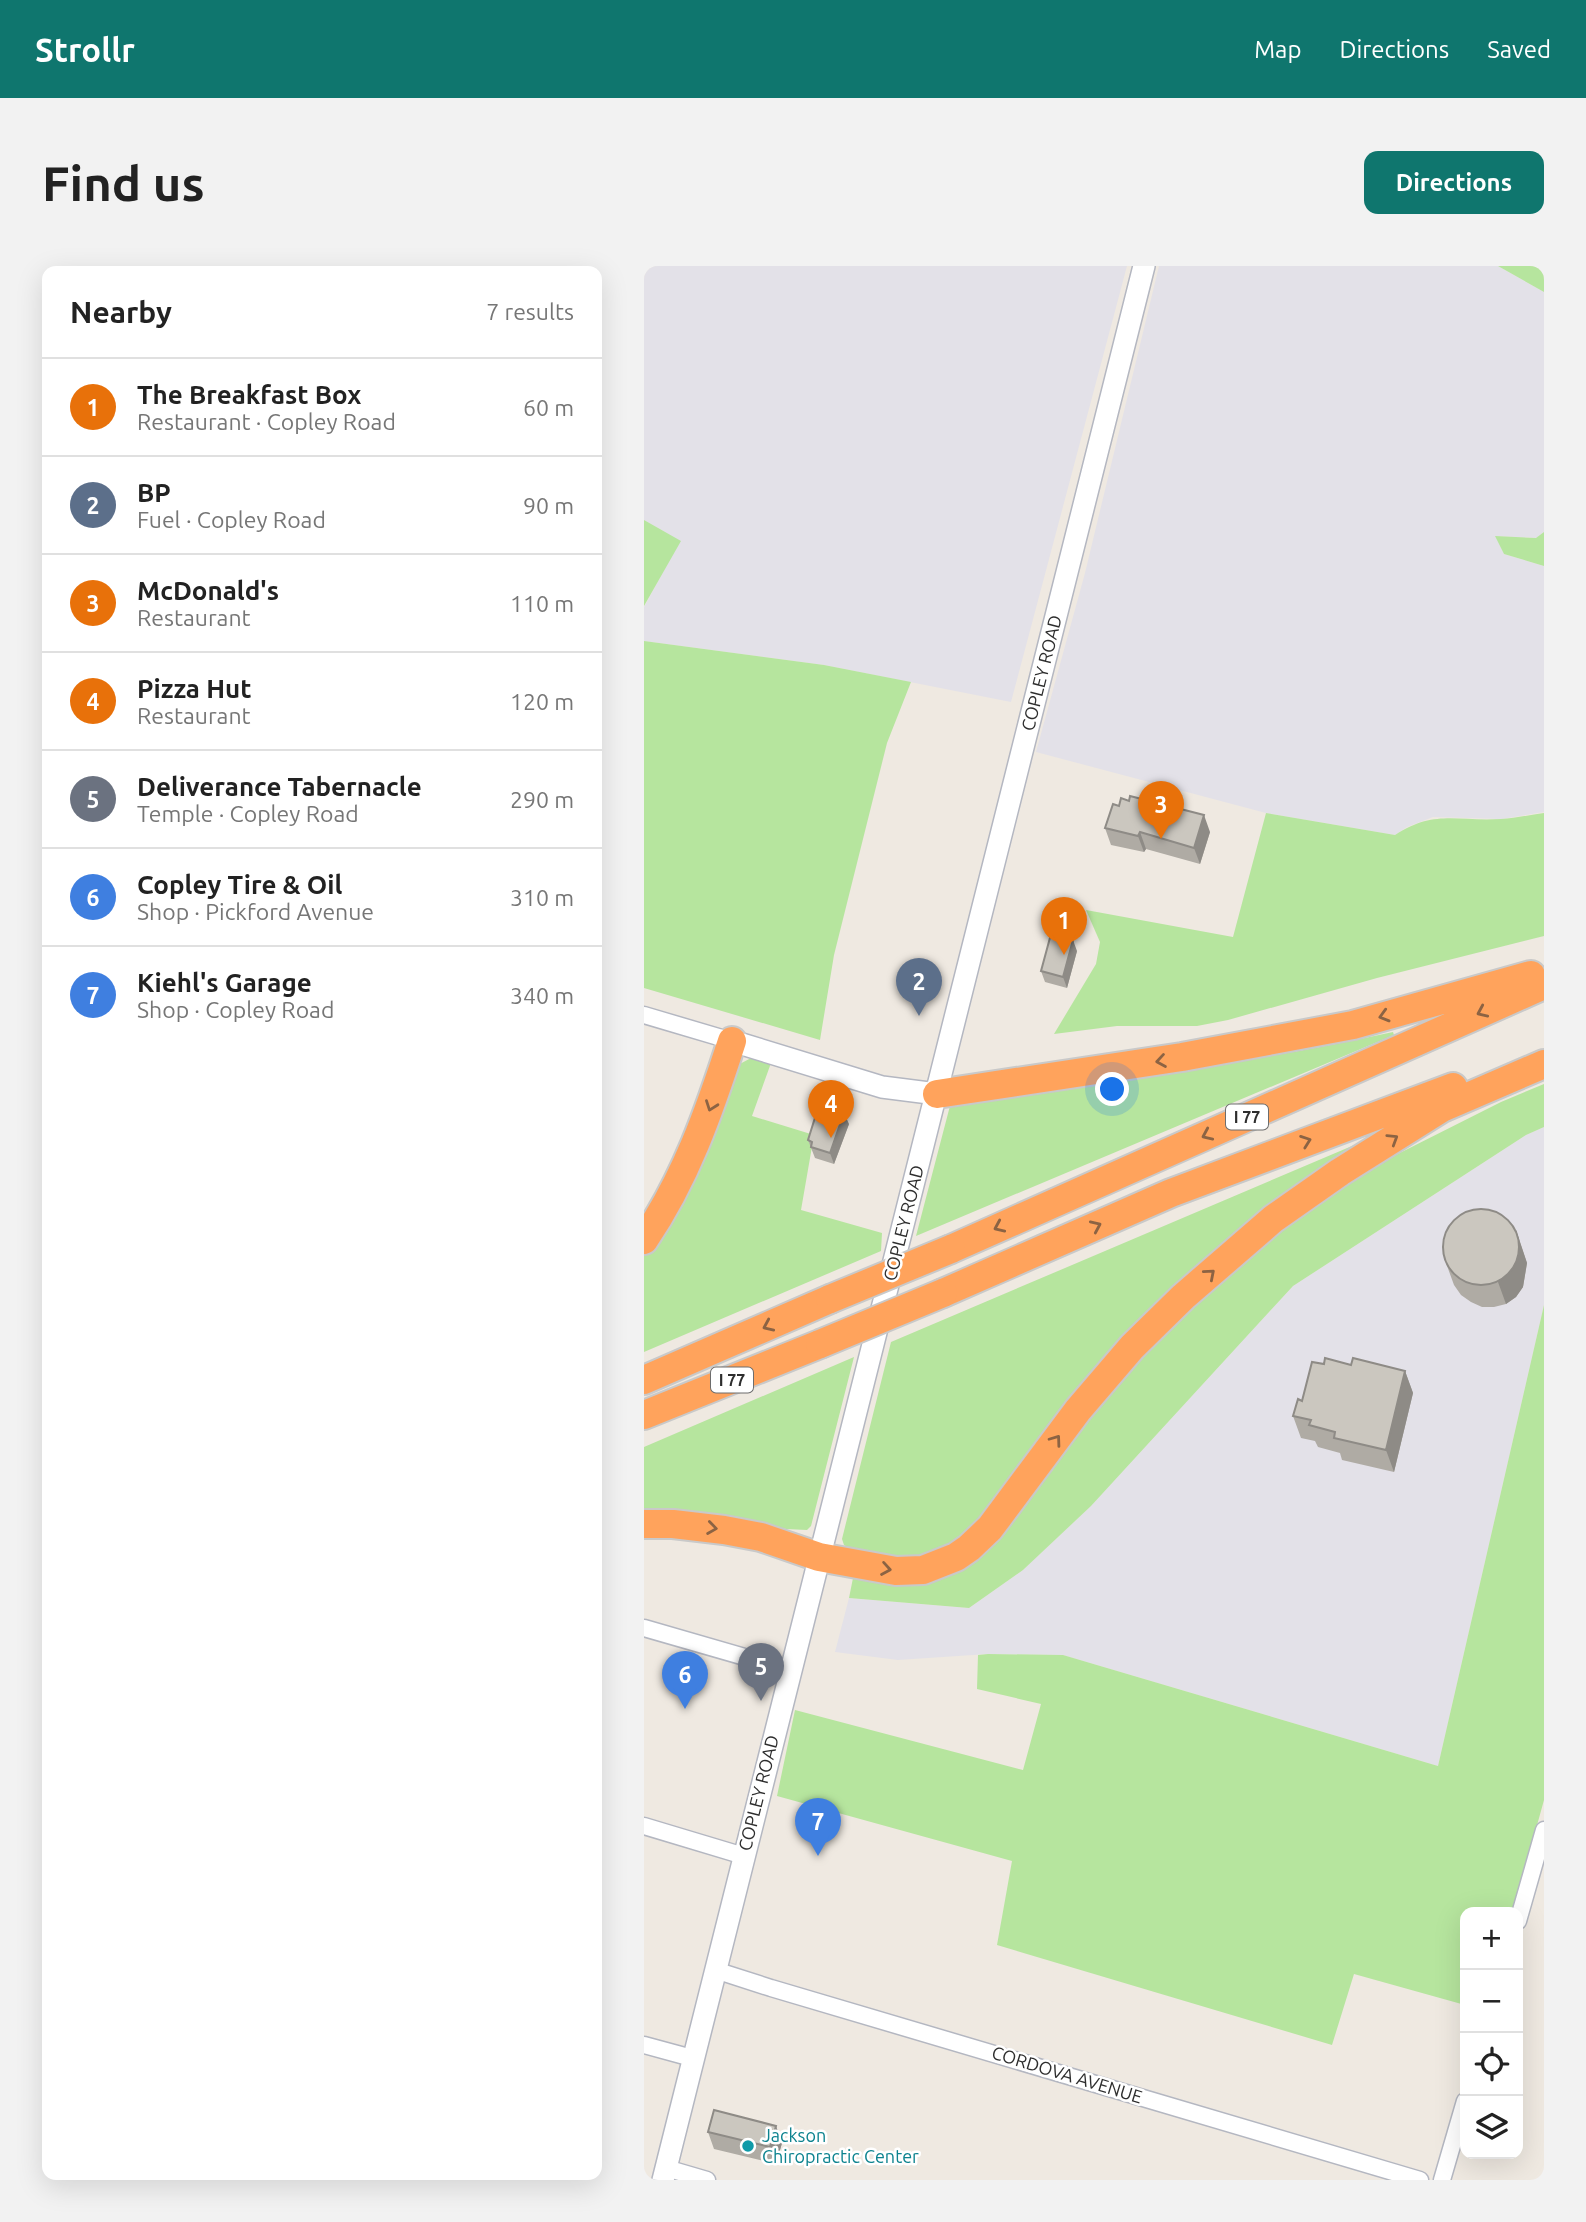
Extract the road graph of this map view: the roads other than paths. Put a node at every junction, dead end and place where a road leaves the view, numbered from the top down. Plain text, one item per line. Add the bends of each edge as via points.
1 (1144, 266) edge
2 (1544, 971) edge
3 (1544, 985) edge
4 (644, 1015) edge
5 (732, 1041) junction
6 (1544, 1054) edge
7 (1544, 1065) edge
8 (937, 1094) junction
9 (644, 1240) edge
10 (644, 1380) edge
11 (644, 1415) edge
12 (644, 1524) edge
13 (818, 1557) junction
14 (644, 1628) edge
15 (790, 1670) junction
16 (644, 1826) edge
17 (1544, 1830) edge
18 (744, 1856) junction
19 (1522, 1907) edge
20 (715, 1970) junction
21 (644, 2045) edge
22 (692, 2058) junction
23 (1460, 2118) edge
24 (664, 2174) edge
25 (707, 2180) edge
26 (1420, 2180) edge
27 (1442, 2180) edge

1 - 8 main road, COPLEY ROAD
2 -> 8 highway via 1353,1025 1182,1057
3 -> 10 highway, I 77, bridge
4 - 5 street
5 - 8 main road via 882,1087
5 -> 9 highway via 699,1139 678,1185
11 -> 6 highway, I 77, bridge via 943,1293 1171,1193
13 -> 7 highway via 909,1571 937,1565 969,1548 990,1528 1078,1410 1132,1347 1273,1219 1442,1108
8 - 13 main road, COPLEY ROAD
12 -> 13 highway via 686,1525 761,1537
13 - 15 main road, COPLEY ROAD
14 - 15 street
15 - 18 main road, COPLEY ROAD
16 - 18 street
17 - 19 street
18 - 20 main road, COPLEY ROAD
20 - 22 main road, COPLEY ROAD
20 - 26 street, CORDOVA AVENUE
21 - 22 street
22 - 24 main road, COPLEY ROAD
23 - 27 street
24 - 25 street

